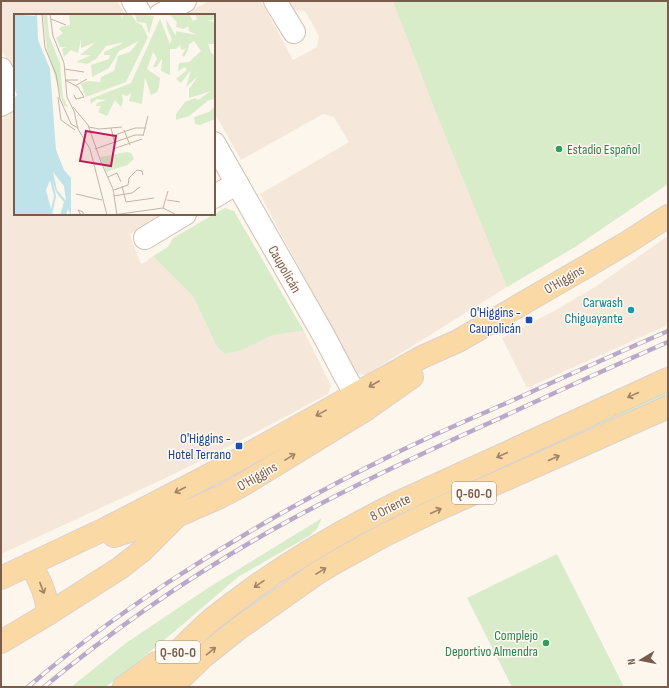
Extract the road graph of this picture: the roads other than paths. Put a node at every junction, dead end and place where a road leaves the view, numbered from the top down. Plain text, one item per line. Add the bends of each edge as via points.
1 (133, 1) edge
2 (185, 1) edge
3 (275, 1) edge
4 (140, 14) edge
5 (162, 14) edge
6 (294, 32) dead end
7 (1, 69) edge
8 (14, 91) edge
9 (14, 98) edge
10 (1, 105) edge
11 (215, 145) edge
12 (237, 183) junction
13 (215, 196) edge
14 (183, 215) edge
15 (668, 216) edge
16 (145, 238) dead end
17 (668, 379) edge
18 (360, 403) junction
19 (668, 407) edge
20 (227, 466) junction
21 (179, 515) junction
22 (30, 564) junction
23 (1, 578) edge
24 (48, 614) junction
25 (212, 620) junction
26 (1, 642) edge
27 (124, 687) edge
28 (146, 687) edge
29 (172, 687) edge

1 - 4 street
2 - 5 street
3 - 6 street
7 - 8 street
9 - 10 street
11 - 12 street, Caupolicán
12 - 13 street
12 - 18 street, Caupolicán
14 - 16 street
15 - 18 main road, O'Higgins via 589,265 458,340 422,357
17 -> 25 main road, 8 Oriente / Q-60-O via 374,514 291,562
18 -> 20 main road, O'Higgins
21 -> 18 main road, O'Higgins via 238,487
29 -> 19 main road, 8 Oriente / Q-60-O via 204,656 238,629 336,562 434,511
20 - 21 main road
20 -> 22 main road, O'Higgins via 107,528
21 - 22 main road, O'Higgins
21 - 24 main road via 132,559
22 - 23 main road, O'Higgins
22 -> 24 main road via 44,592
24 - 26 main road
25 - 27 main road
25 - 28 main road, 8 Oriente / Q-60-O

